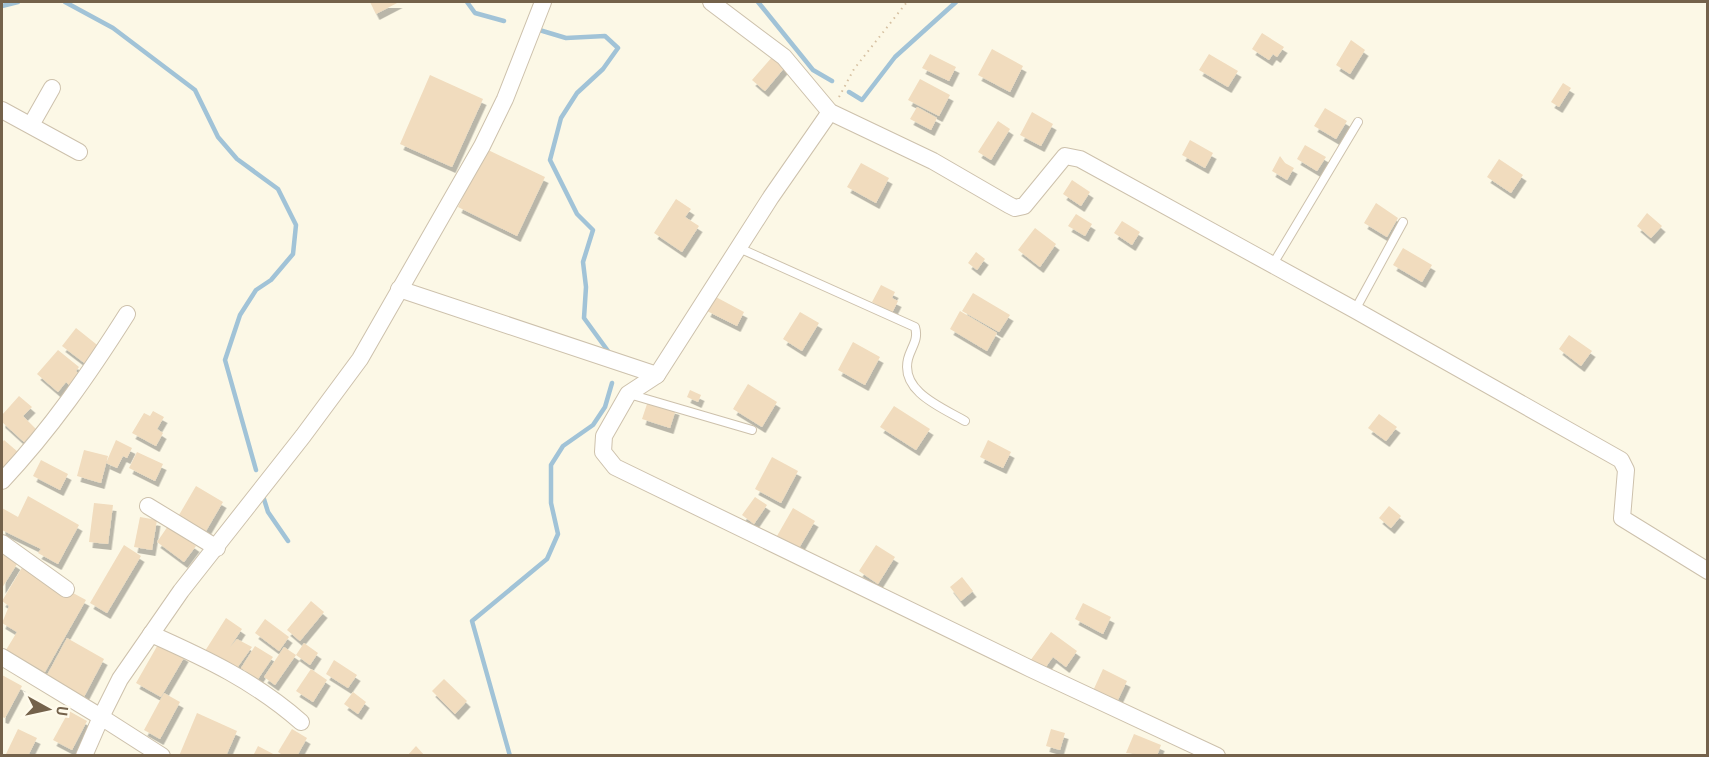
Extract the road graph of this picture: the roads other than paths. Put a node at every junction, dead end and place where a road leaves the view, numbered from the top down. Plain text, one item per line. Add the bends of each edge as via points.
1 (543, 2) edge
2 (711, 2) edge
3 (52, 88) dead end
4 (2, 110) edge
5 (830, 112) junction
6 (1358, 122) dead end
7 (31, 125) junction
8 (79, 152) dead end
9 (1403, 222) dead end
10 (739, 248) junction
11 (1273, 264) junction
12 (399, 289) junction
13 (1355, 310) junction
14 (127, 314) dead end
15 (657, 375) junction
16 (628, 394) junction
17 (965, 421) dead end
18 (752, 430) dead end
19 (2, 481) edge
20 (148, 506) dead end
21 (2, 543) edge
22 (217, 548) junction
23 (1707, 571) edge
24 (66, 589) dead end
25 (151, 634) junction
26 (2, 657) edge
27 (101, 717) junction
28 (301, 722) dead end
29 (84, 756) edge
30 (162, 756) edge
31 (1217, 756) edge

1 - 12 street via 482,146
2 - 5 street via 784,57
3 - 7 street
4 - 7 street
5 - 10 street
5 - 11 street via 933,161 1015,208 1024,206 1065,156 1080,159
6 - 11 lane
7 - 8 street
9 - 13 lane
10 - 15 street
10 - 17 lane via 915,327 917,337 907,360 911,383 916,391
11 - 13 street
12 - 15 street
12 - 22 street via 360,359
13 - 23 street via 1621,460 1626,470 1622,518
14 - 19 street via 50,427
15 - 16 street
16 - 18 lane
16 - 31 street via 602,445 606,460 615,467
20 - 22 street
21 - 24 street
22 - 25 street
25 - 27 street via 120,679
25 - 28 street via 227,668 273,697
26 - 27 street
27 - 29 street
27 - 30 street

